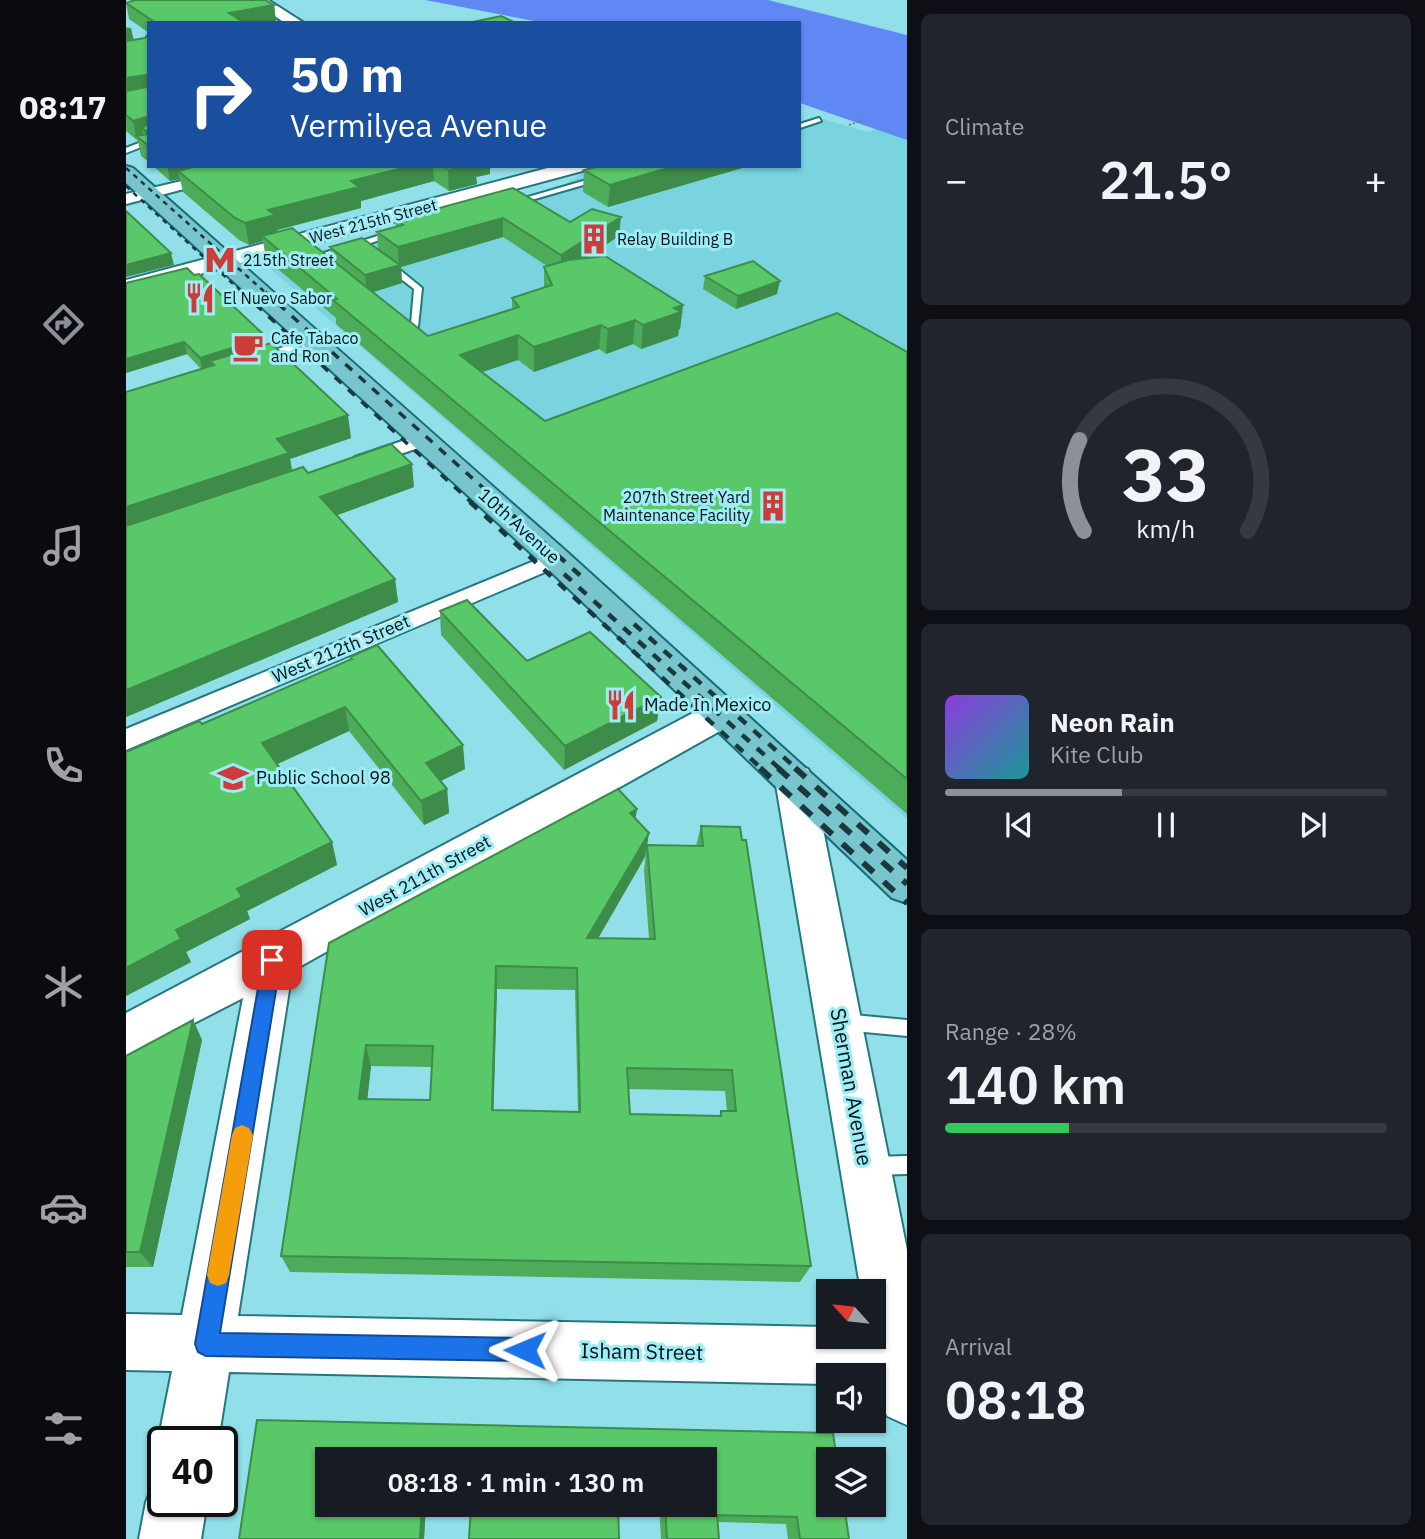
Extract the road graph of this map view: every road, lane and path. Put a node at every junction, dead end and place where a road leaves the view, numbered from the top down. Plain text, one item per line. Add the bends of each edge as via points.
1 (258, 0) edge
2 (293, 21) edge
3 (863, 120) dead end
4 (819, 121) dead end
5 (849, 125) dead end
6 (801, 126) edge
7 (147, 142) edge
8 (126, 151) edge
9 (258, 168) edge
10 (565, 168) edge
11 (572, 168) edge
12 (126, 172) edge
13 (612, 176) edge
14 (601, 179) junction
15 (149, 194) junction
16 (126, 199) edge
17 (496, 206) edge
18 (405, 231) edge
19 (359, 245) junction
20 (367, 251) edge
21 (376, 257) edge
22 (225, 261) junction
23 (332, 272) edge
24 (126, 287) edge
25 (391, 322) edge
26 (313, 344) junction
27 (227, 371) edge
28 (422, 440) junction
29 (347, 466) edge
30 (555, 559) junction
31 (723, 713) junction
32 (126, 740) edge
33 (794, 779) junction
34 (907, 886) edge
35 (272, 960) junction
36 (839, 1022) junction
37 (907, 1028) edge
38 (126, 1037) edge
39 (886, 1165) edge
40 (126, 1342) edge
41 (206, 1344) junction
42 (905, 1370) edge
43 (191, 1426) edge
44 (174, 1517) edge
45 (170, 1539) edge

1 - 2 street
3 - 5 path
4 - 6 lane
7 - 8 lane
9 - 15 street
10 - 22 street, West 215th Street
11 - 14 lane
12 - 15 main road, 10th Avenue
13 - 14 lane
14 - 17 lane
15 - 16 street
15 - 22 main road, 10th Avenue
18 - 19 lane
19 - 20 lane
19 - 23 lane via 327,255 322,264
21 - 25 lane via 418,288 415,325 405,333
22 - 24 street, West 215th Street
22 - 26 main road, 10th Avenue
26 - 27 street
26 - 28 main road, 10th Avenue
28 - 29 street
28 - 30 main road, 10th Avenue
30 - 31 main road, 10th Avenue
30 - 32 street, West 212th Street
31 - 33 main road, 10th Avenue
31 - 35 street, West 211th Street
33 - 34 main road, 10th Avenue
33 - 36 street, Sherman Avenue
35 - 38 street, West 211th Street
35 - 41 street
36 - 37 lane
36 - 39 street, Sherman Avenue
39 - 42 street, Sherman Avenue
40 - 41 street, Isham Street
41 - 42 street, Isham Street
41 - 43 street
44 - 45 street

